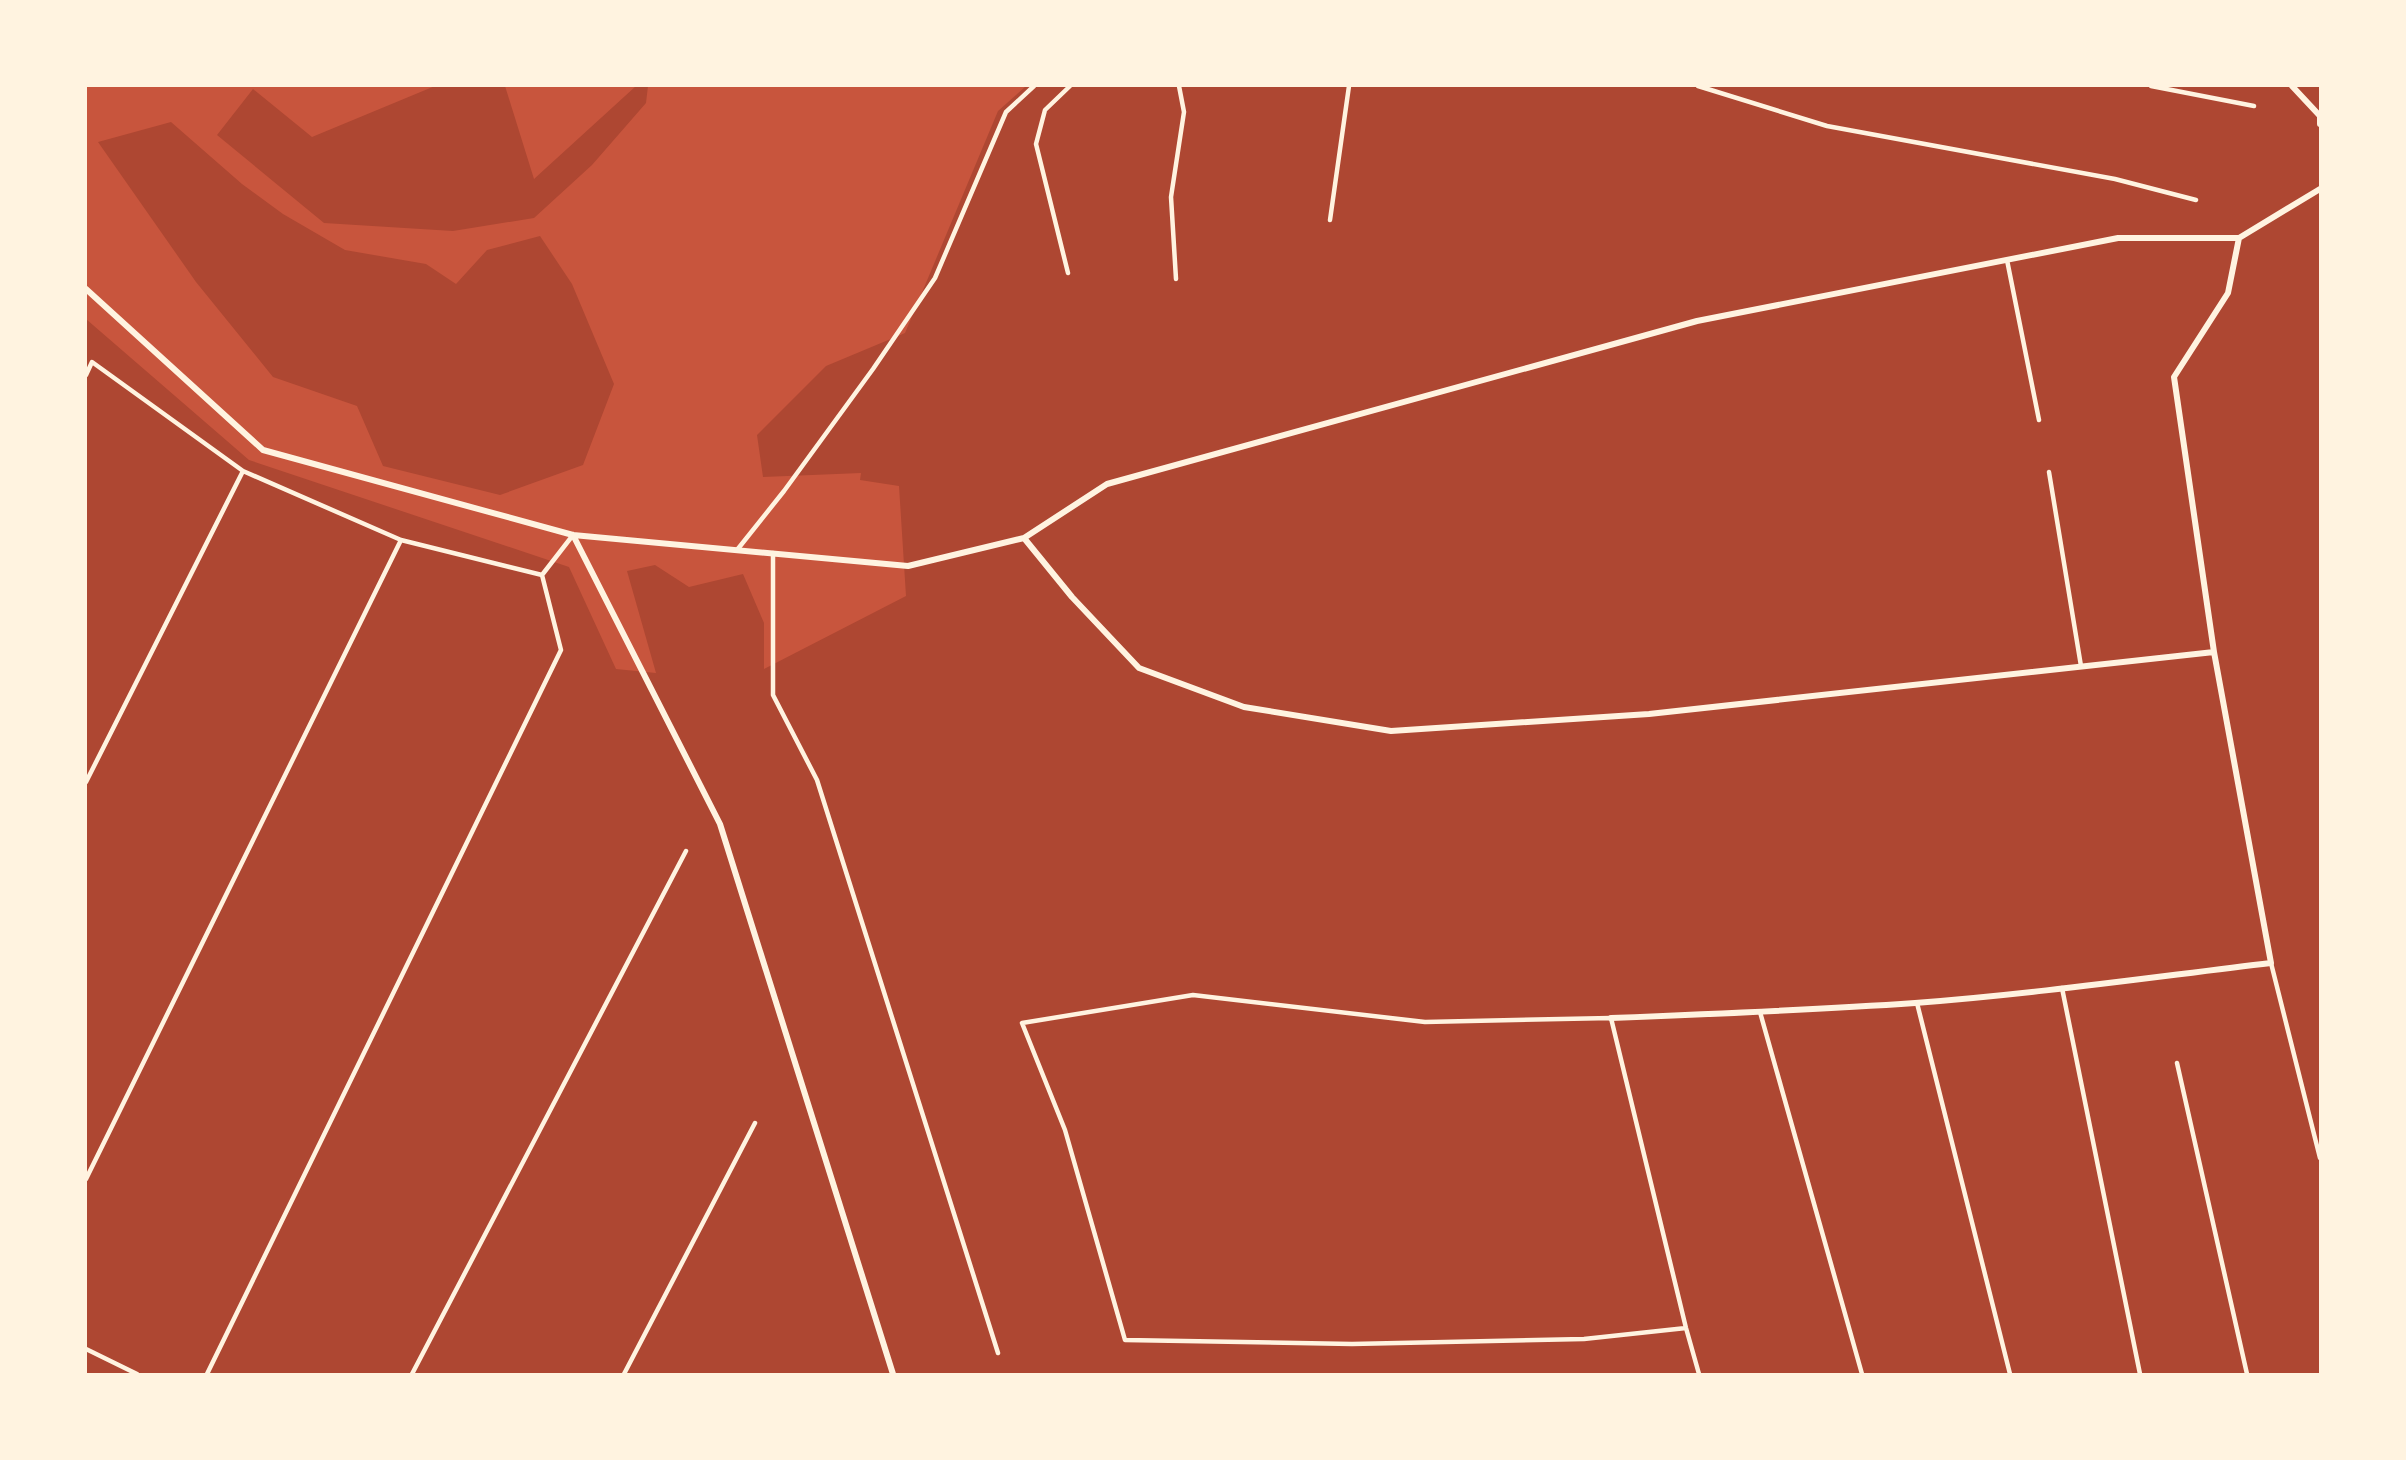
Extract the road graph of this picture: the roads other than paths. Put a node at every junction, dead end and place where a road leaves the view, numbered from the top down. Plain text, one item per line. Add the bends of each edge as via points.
1 (1034, 86) edge
2 (1070, 86) edge
3 (1179, 86) edge
4 (1349, 86) edge
5 (1698, 86) edge
6 (2151, 86) edge
7 (2292, 86) edge
8 (2254, 106) dead end
9 (2320, 116) edge
10 (2320, 124) edge
11 (2320, 189) edge
12 (2196, 200) dead end
13 (1330, 220) dead end
14 (2239, 238) junction
15 (2007, 260) junction
16 (1068, 273) dead end
17 (1176, 279) dead end
18 (86, 289) edge
19 (86, 375) edge
20 (2040, 420) dead end
21 (243, 471) junction
22 (2049, 472) dead end
23 (573, 535) junction
24 (1024, 538) junction
25 (401, 540) junction
26 (737, 550) junction
27 (772, 553) junction
28 (542, 575) junction
29 (2214, 652) junction
30 (2081, 666) junction
31 (86, 782) edge
32 (686, 851) dead end
33 (2271, 963) junction
34 (2062, 988) junction
35 (1917, 1003) junction
36 (1760, 1012) junction
37 (1611, 1018) junction
38 (2177, 1063) dead end
39 (754, 1123) dead end
40 (2320, 1158) edge
41 (86, 1179) edge
42 (1686, 1328) junction
43 (86, 1349) edge
44 (998, 1353) dead end
45 (137, 1374) edge
46 (207, 1374) edge
47 (412, 1374) edge
48 (624, 1374) edge
49 (892, 1374) edge
50 (1699, 1374) edge
51 (1862, 1374) edge
52 (2010, 1374) edge
53 (2140, 1374) edge
54 (2247, 1374) edge

1 - 26 lane via 1006,112 935,278 873,369
2 - 16 lane via 1045,110 1036,144
3 - 17 lane via 1184,112 1171,197
4 - 13 lane
5 - 12 lane via 1827,126 2115,179
6 - 8 lane
7 - 9 street
9 - 10 street
11 - 14 street
14 - 15 street via 2118,238
14 - 29 street via 2228,293 2174,377
15 - 20 lane
15 - 24 street via 1697,321 1107,484
18 - 23 street via 263,450
19 - 21 lane via 92,362
21 - 25 lane
21 - 31 lane
22 - 30 lane
23 - 26 street
23 - 28 lane
23 - 49 street via 720,824
24 - 27 street via 908,566
24 - 30 street via 1072,597 1139,668 1244,707 1391,731 1649,714
25 - 28 lane
25 - 41 lane
26 - 27 street
27 - 44 lane via 773,695 817,780
28 - 46 lane via 561,650
29 - 30 street
29 - 33 street
32 - 47 lane
33 - 34 street
33 - 40 lane
34 - 35 street
34 - 53 lane
35 - 36 street
35 - 52 lane
36 - 37 street
36 - 51 lane
37 - 42 lane
37 - 42 lane via 1425,1022 1193,995 1022,1023 1065,1130 1125,1340 1352,1344 1584,1339
38 - 54 lane
39 - 48 lane
42 - 50 lane
43 - 45 lane

